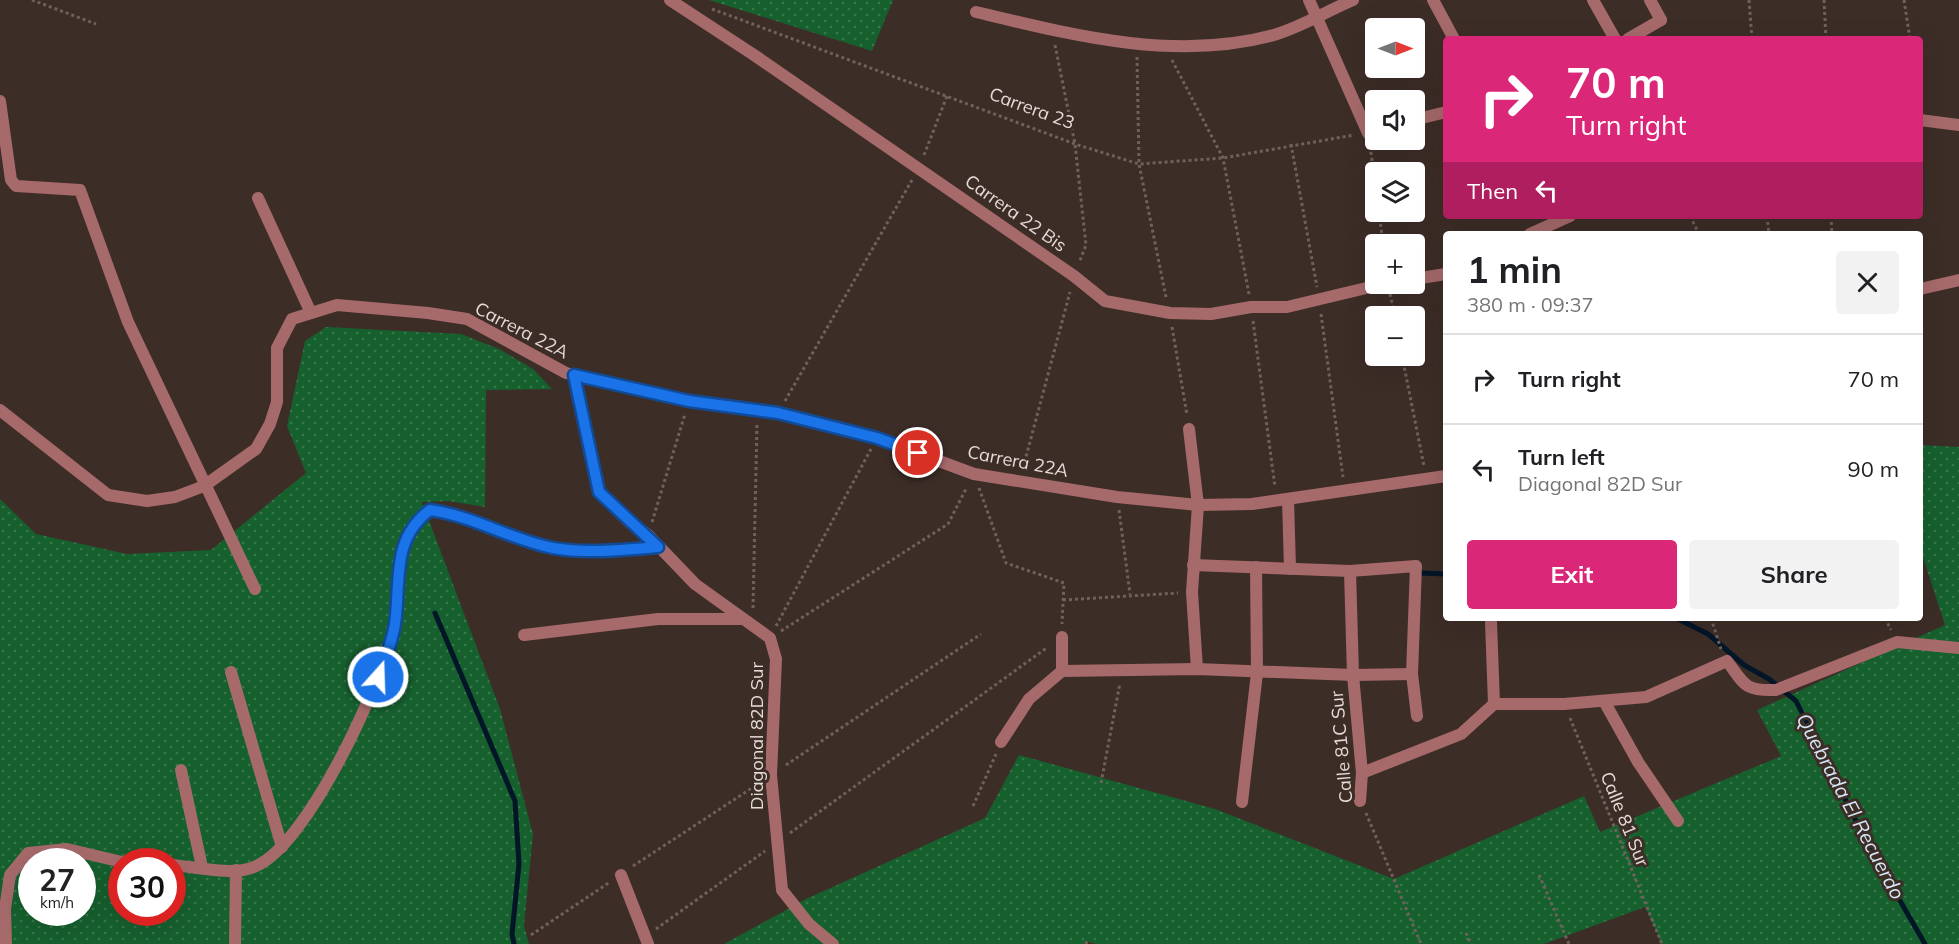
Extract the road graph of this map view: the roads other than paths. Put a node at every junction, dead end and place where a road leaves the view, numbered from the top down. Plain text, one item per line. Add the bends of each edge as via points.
1 (670, 0) edge
2 (1309, 0) edge
3 (1353, 0) edge
4 (1433, 0) edge
5 (1593, 0) edge
6 (1650, 0) edge
7 (1663, 0) edge
8 (976, 12) dead end
9 (1317, 15) junction
10 (1661, 20) junction
11 (1452, 36) edge
12 (1614, 36) edge
13 (1633, 36) edge
14 (0, 101) edge
15 (1443, 113) edge
16 (1365, 117) edge
17 (1425, 117) edge
18 (1923, 120) edge
19 (1959, 125) edge
20 (258, 198) dead end
21 (1563, 219) edge
22 (1537, 231) edge
23 (1443, 274) edge
24 (1425, 277) edge
25 (1959, 280) edge
26 (1365, 287) edge
27 (1923, 288) edge
28 (311, 313) junction
29 (574, 375) junction
30 (0, 410) edge
31 (1189, 429) road end
32 (1443, 477) edge
33 (204, 486) junction
34 (1282, 500) junction
35 (1198, 505) junction
36 (658, 547) junction
37 (1193, 564) junction
38 (1256, 567) junction
39 (1290, 568) junction
40 (1350, 571) junction
41 (255, 589) dead end
42 (747, 622) junction
43 (1491, 622) dead end
44 (524, 635) dead end
45 (1062, 637) road end
46 (1959, 648) edge
47 (1197, 669) junction
48 (1062, 671) junction
49 (231, 672) dead end
50 (1257, 673) junction
51 (1412, 674) junction
52 (1353, 675) junction
53 (1604, 701) junction
54 (1494, 704) junction
55 (1417, 716) dead end
56 (1001, 742) road end
57 (180, 770) dead end
58 (1362, 773) junction
59 (1360, 801) road end
60 (1242, 802) dead end
61 (1678, 821) dead end
62 (282, 847) junction
63 (108, 859) edge
64 (186, 866) edge
65 (202, 867) junction
66 (236, 870) junction
67 (621, 875) dead end
68 (646, 940) edge
69 (6, 944) edge
70 (235, 944) edge
71 (833, 944) edge

1 - 26 street, Carrera 22 Bis via 919,168 1105,301 1170,313 1211,314 1251,307 1287,307
2 - 9 street
3 - 9 street
4 - 11 street
5 - 12 street
6 - 10 street
7 - 10 street
8 - 9 street via 1052,30 1165,46 1215,45 1275,34
9 - 16 street
10 - 13 street
14 - 33 street via 11,180 16,186 80,190 128,322
15 - 17 street
18 - 19 street
20 - 28 street
21 - 22 street
23 - 24 street
25 - 27 street
28 - 29 street, Carrera 22A via 337,305 467,319
28 - 33 street, Carrera 22A via 292,319 277,348 277,402 256,449
29 - 35 street, Carrera 22A via 689,401 778,413 877,438 974,474 1117,497
29 - 36 street, Diagonal 82D Sur via 599,492
30 - 33 street, Carrera 22A via 108,495 147,501 175,497
31 - 35 street
32 - 34 street, Carrera 22A
33 - 41 street
34 - 35 street, Carrera 22A
34 - 39 street
35 - 37 street
36 - 42 street, Diagonal 82D Sur via 694,584
36 - 62 street via 599,552 551,548 453,513 430,510 414,521 403,545 395,624 386,658 336,763 304,820
37 - 38 street
37 - 47 street
38 - 39 street
38 - 50 street
39 - 40 street
40 - 51 street via 1416,566
40 - 52 street, Calle 81C Sur
42 - 44 street via 658,620
42 - 71 street, Diagonal 82D Sur via 770,638 776,659 771,775 782,890 809,924
43 - 54 street
45 - 48 street
46 - 53 street via 1897,642 1802,681 1755,691 1727,662 1646,698
47 - 48 street
47 - 50 street
48 - 56 street via 1029,699
49 - 62 street
50 - 52 street
50 - 60 street
51 - 52 street
51 - 55 street
52 - 58 street, Calle 81C Sur
53 - 54 street
53 - 61 street via 1638,762
54 - 58 street via 1461,734
57 - 65 street
58 - 59 street, Calle 81C Sur
62 - 66 street via 255,867
63 - 69 street via 67,849 28,853 10,875 5,909
64 - 65 street
65 - 66 street
66 - 70 street
67 - 68 street

